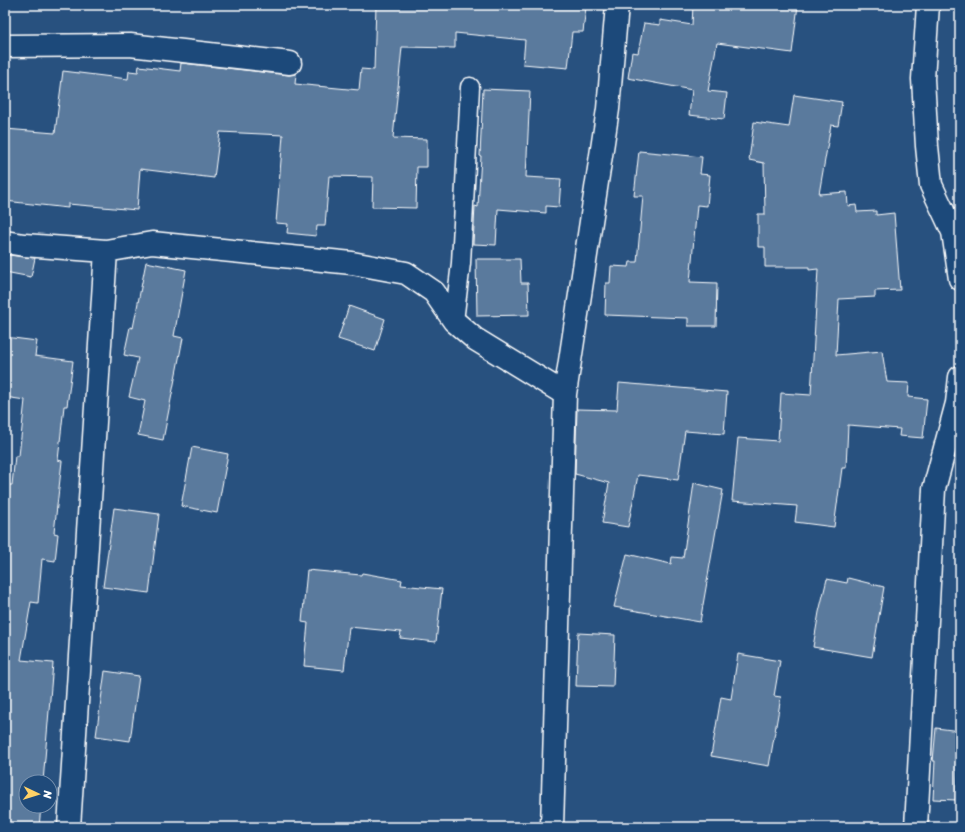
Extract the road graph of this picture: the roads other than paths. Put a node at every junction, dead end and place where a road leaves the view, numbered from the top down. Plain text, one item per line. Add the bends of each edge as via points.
1 (617, 5) edge
2 (928, 5) edge
3 (5, 46) edge
4 (290, 63) dead end
5 (470, 87) dead end
6 (5, 242) edge
7 (106, 250) junction
8 (960, 279) edge
9 (454, 321) junction
10 (960, 377) edge
11 (565, 394) junction
12 (69, 827) edge
13 (552, 827) edge
14 (916, 827) edge

1 - 11 street via 608,109
2 - 8 street via 923,79 931,185 953,232
3 - 4 street via 130,45
5 - 9 lane via 461,263
6 - 7 street
7 - 9 street via 152,243 352,263 406,273 434,292
7 - 12 street
9 - 11 street via 474,339
10 - 14 street via 957,403 934,490
11 - 13 street

